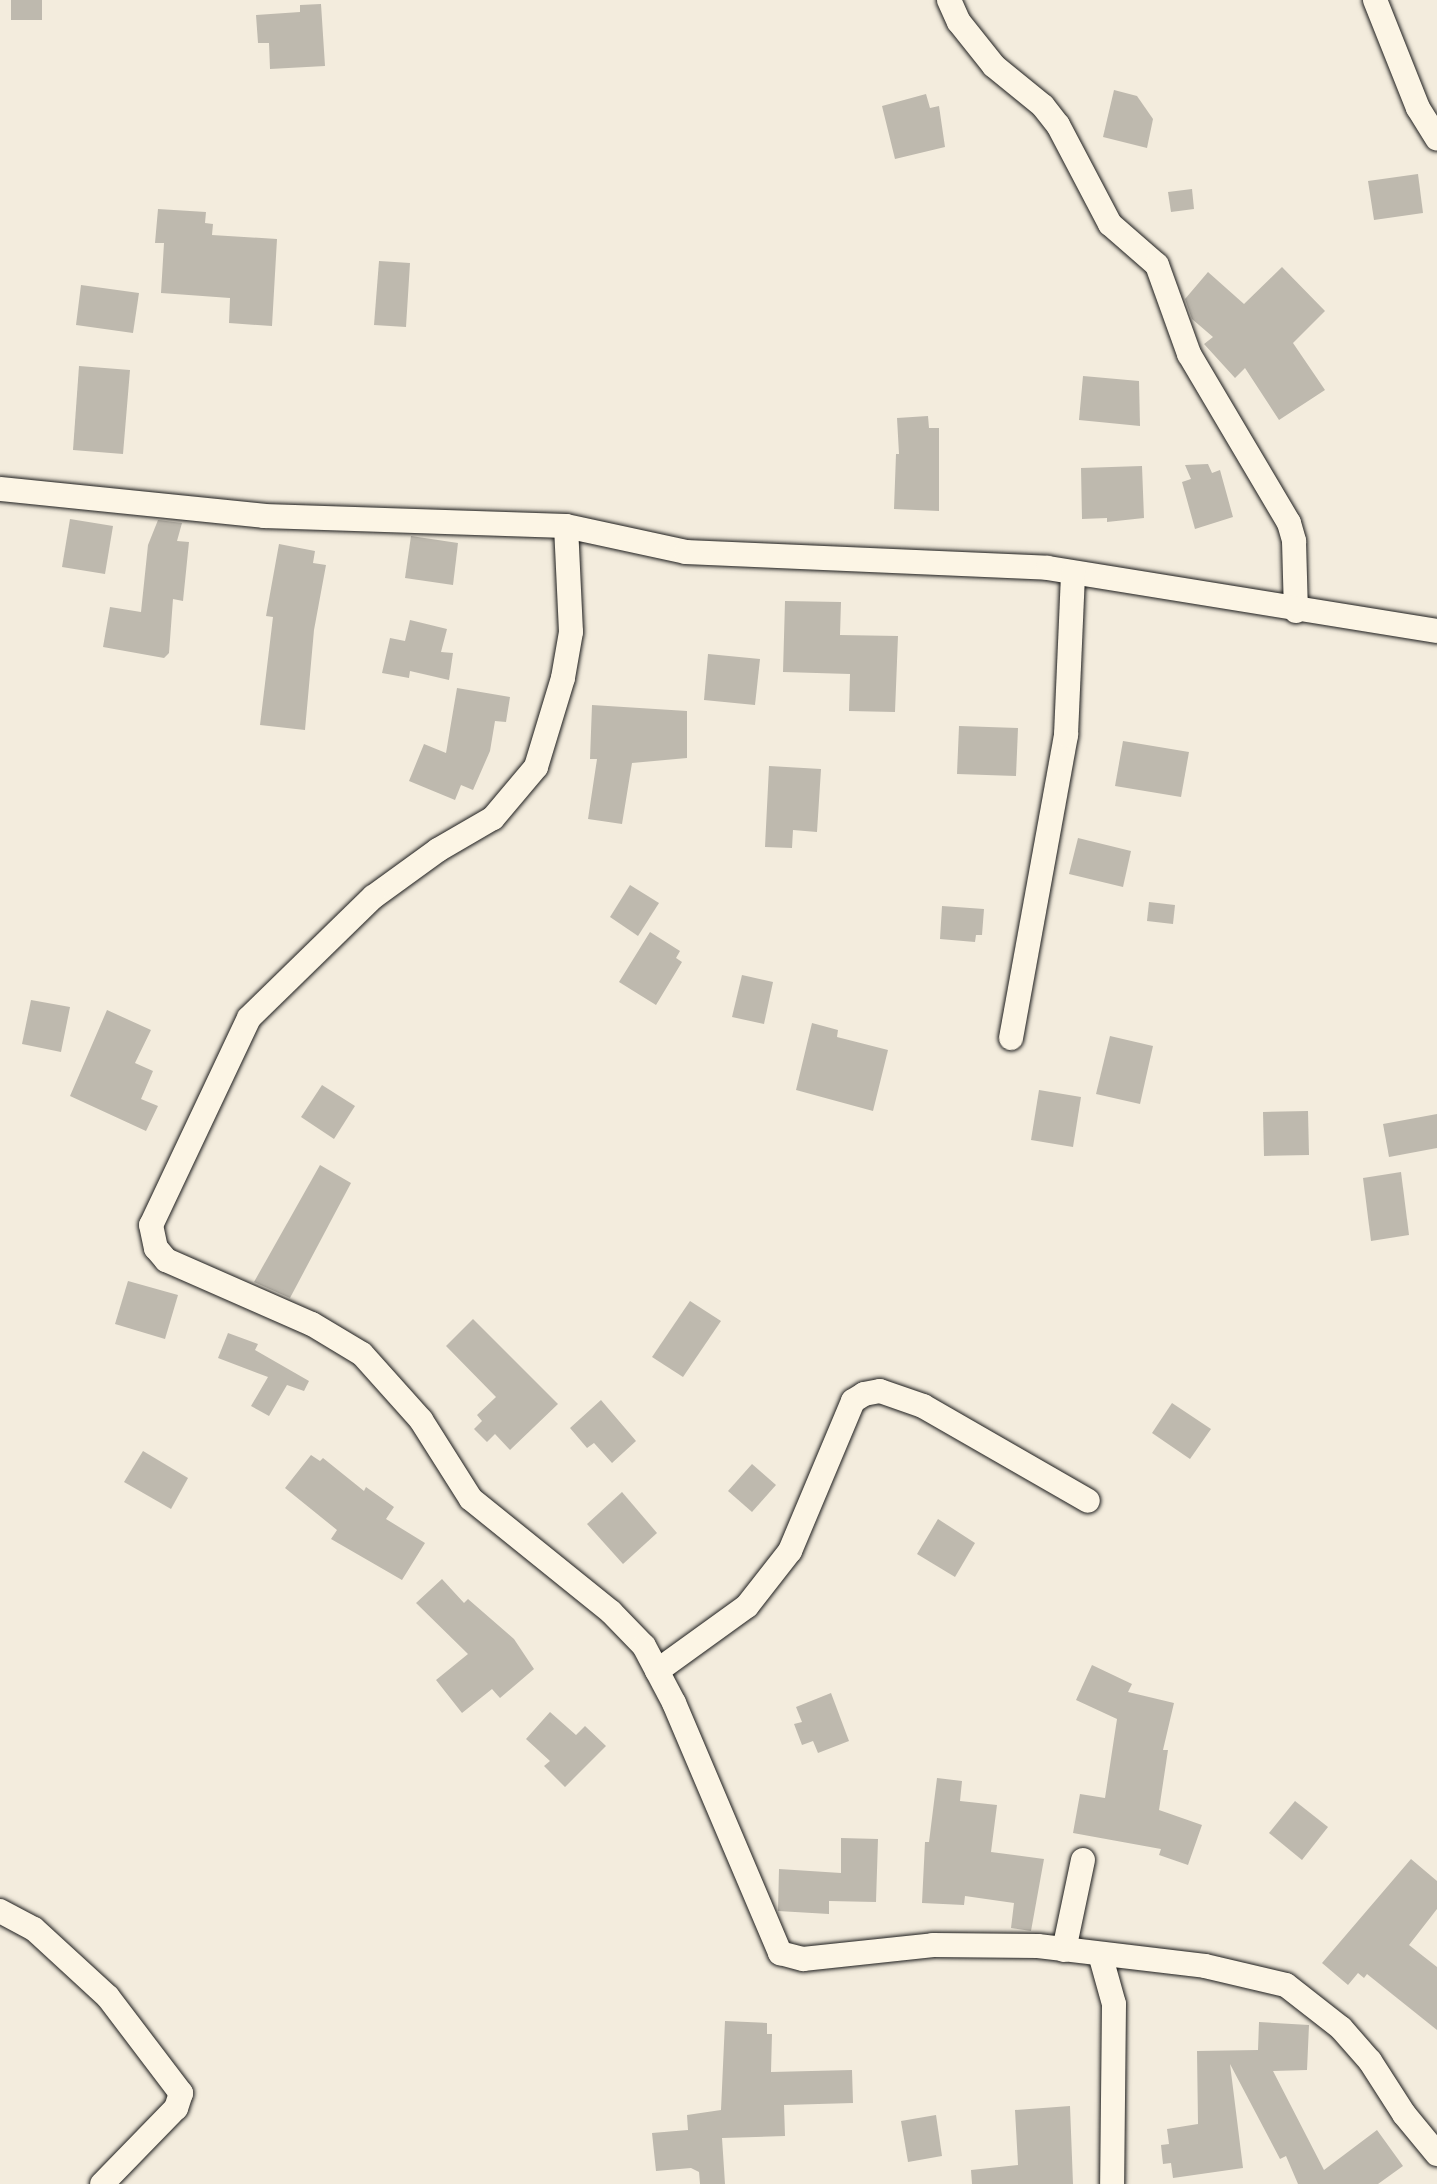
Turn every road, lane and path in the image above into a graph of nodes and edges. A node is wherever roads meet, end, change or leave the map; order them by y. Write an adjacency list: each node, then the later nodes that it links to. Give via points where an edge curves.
1 (948, 0): 7 (street, via 986,57 1058,125 1110,224 1157,265 1189,354 1289,523 1294,541)
2 (1375, 0): 3 (street, via 1418,108)
3 (1437, 139)
4 (0, 489): 5 (street, via 264,516)
5 (566, 526): 6 (street, via 686,552); 11 (street, via 571,632 563,678 536,767 493,818 438,850 373,897 249,1018 151,1225 156,1248 166,1260 312,1324 362,1354 421,1420 471,1499 611,1612 644,1646)
6 (1073, 573): 7 (street); 9 (street, via 1066,735)
7 (1296, 611): 8 (street)
8 (1437, 631)
9 (1011, 1038)
10 (1088, 1501): 11 (street, via 923,1406 880,1391 864,1394 853,1401 790,1551 747,1606)
11 (657, 1671): 14 (street, via 780,1954 803,1959 933,1945)
12 (1083, 1860): 14 (street)
13 (0, 1910): 17 (street, via 34,1929 108,1997 181,2093 176,2108)
14 (1064, 1950): 15 (street)
15 (1100, 1954): 16 (street, via 1205,1966 1286,1985 1341,2028); 18 (street, via 1114,2004)
16 (1437, 2154)
17 (102, 2184)
18 (1112, 2184)

